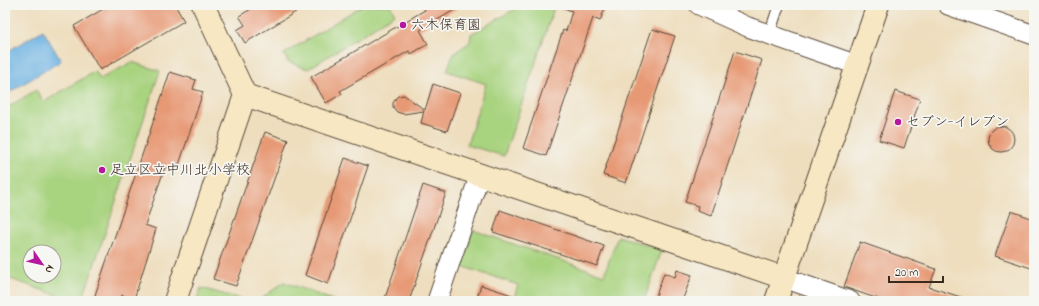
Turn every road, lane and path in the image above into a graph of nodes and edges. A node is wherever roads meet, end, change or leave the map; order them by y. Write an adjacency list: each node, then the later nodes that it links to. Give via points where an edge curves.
1 (203, 5): 9 (street)
2 (699, 5): 6 (street)
3 (779, 5): 6 (lane)
4 (878, 5): 8 (street)
5 (948, 5): 7 (street)
6 (769, 34): 8 (street)
7 (1034, 34)
8 (857, 65): 11 (street)
9 (245, 95): 10 (street); 12 (street)
10 (480, 174): 11 (street); 13 (street)
11 (784, 278): 14 (street); 15 (street)
12 (175, 301)
13 (437, 301)
14 (776, 301)
15 (850, 301)

